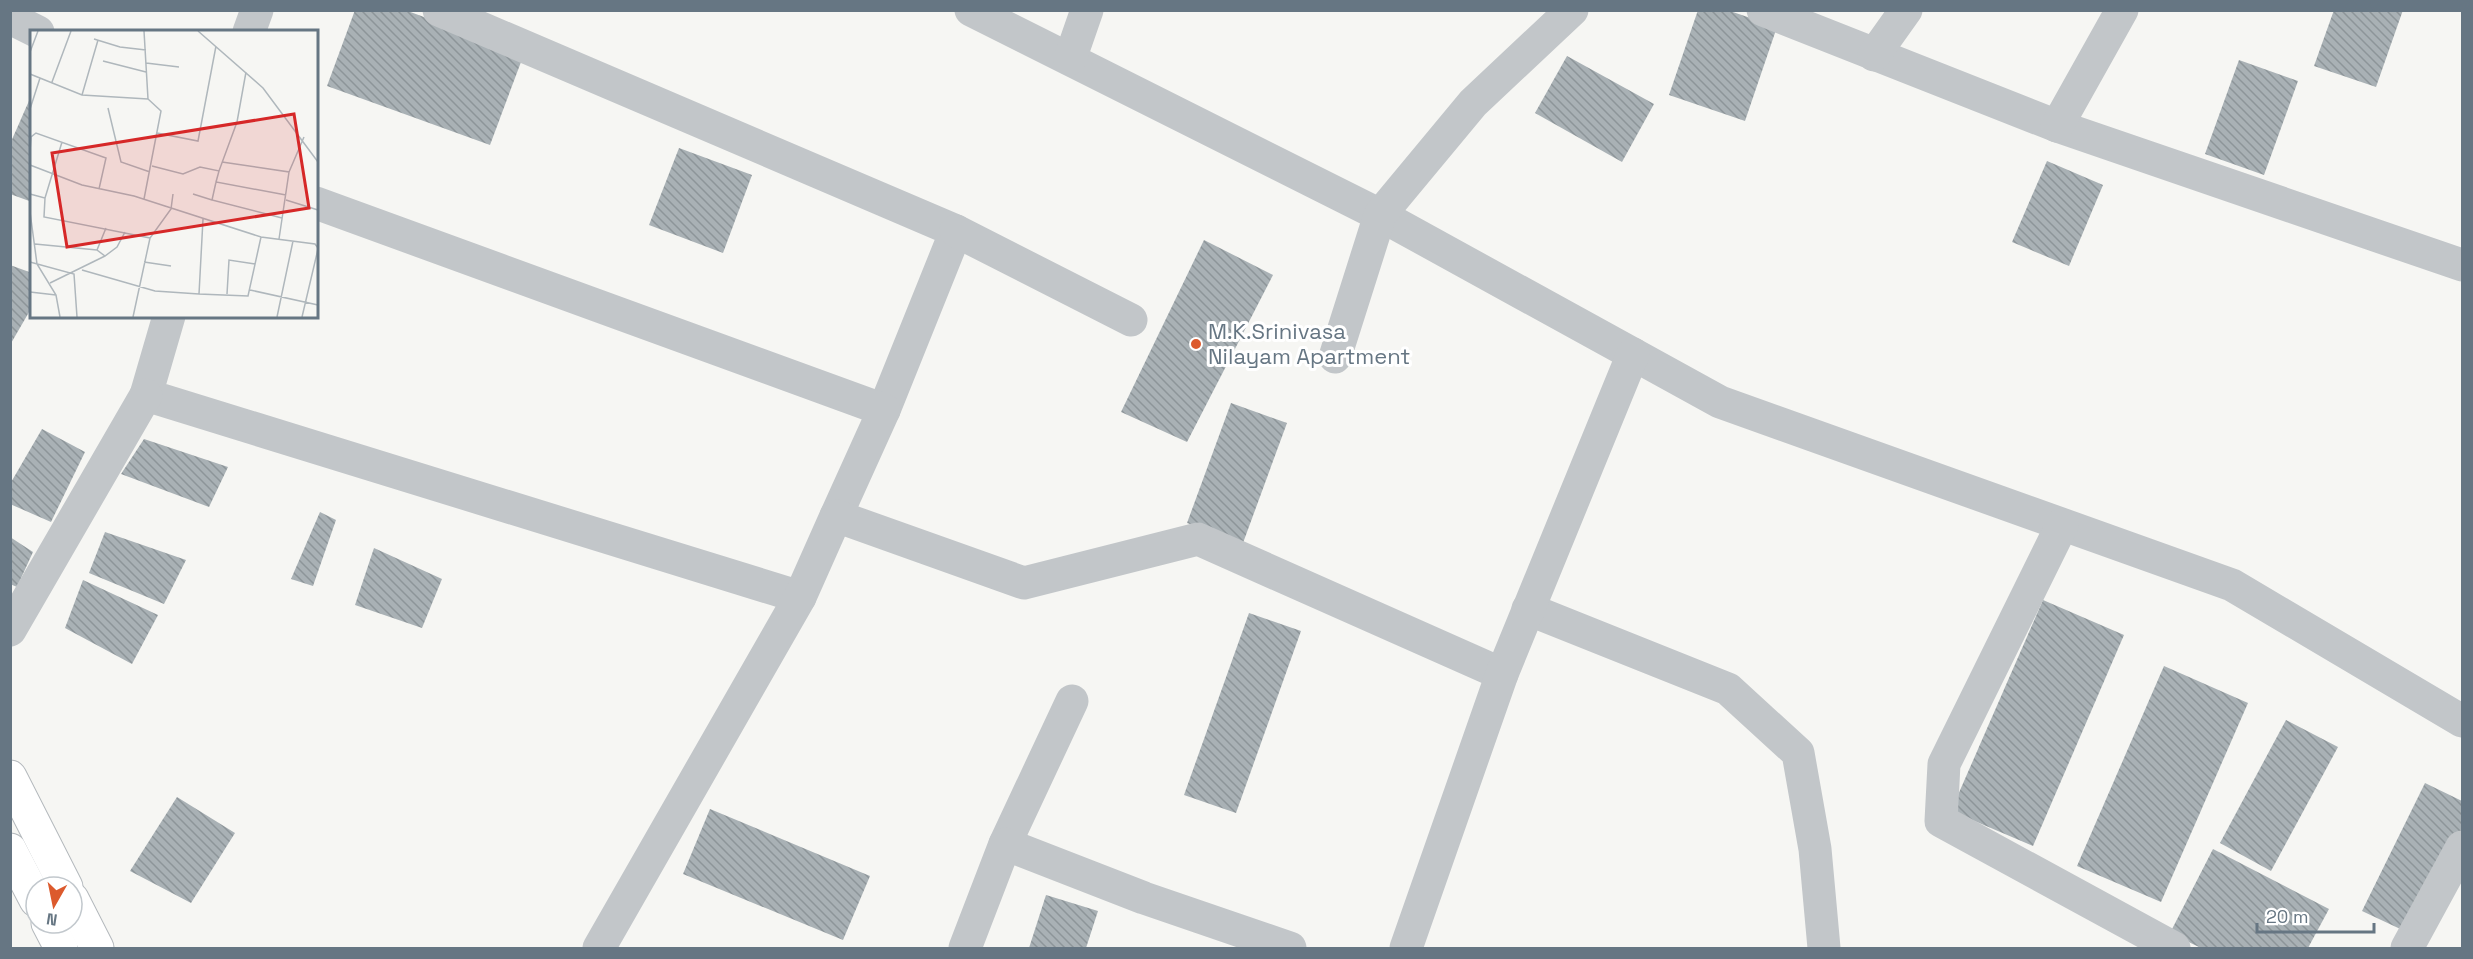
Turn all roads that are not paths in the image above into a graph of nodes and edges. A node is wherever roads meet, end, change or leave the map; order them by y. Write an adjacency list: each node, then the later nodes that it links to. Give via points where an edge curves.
1 (258, 10): 11 (street)
2 (439, 10): 17 (street)
3 (971, 10): 13 (street)
4 (1088, 10): 13 (street)
5 (1572, 10): 16 (street, via 1473,103)
6 (1763, 10): 12 (street)
7 (1906, 10): 12 (street)
8 (2122, 10): 14 (street)
9 (10, 18): 10 (street)
10 (34, 30)
11 (250, 30)
12 (1874, 55): 14 (street)
13 (1070, 59): 16 (street)
14 (2057, 126): 18 (street)
15 (318, 204): 24 (street)
16 (1380, 215): 21 (street); 22 (street)
17 (956, 231): 20 (street); 24 (street)
18 (2463, 265)
19 (168, 318): 23 (street)
20 (1131, 320)
21 (1633, 354): 26 (street, via 1720,402); 28 (street)
22 (1335, 357)
23 (146, 395): 27 (street); 29 (street)
24 (884, 410): 25 (street)
25 (836, 516): 27 (street); 30 (street, via 1024,583 1198,539)
26 (2062, 525): 32 (street, via 2232,585); 46 (street, via 1944,764 1941,821)
27 (800, 597): 41 (street)
28 (1528, 609): 30 (street); 45 (street, via 1728,689 1798,753 1815,849)
29 (10, 630)
30 (1502, 674): 44 (street)
31 (1072, 701): 34 (street)
32 (2463, 721)
33 (10, 777): 37 (main road)
34 (1005, 844): 42 (street); 43 (street, via 1144,898)
35 (2463, 847): 47 (street)
36 (10, 850): 38 (main road)
37 (60, 875)
38 (24, 877)
39 (84, 923): 40 (main road)
40 (97, 948)
41 (599, 948)
42 (965, 948)
43 (1290, 948)
44 (1406, 948)
45 (1824, 948)
46 (2174, 948)
47 (2407, 948)

